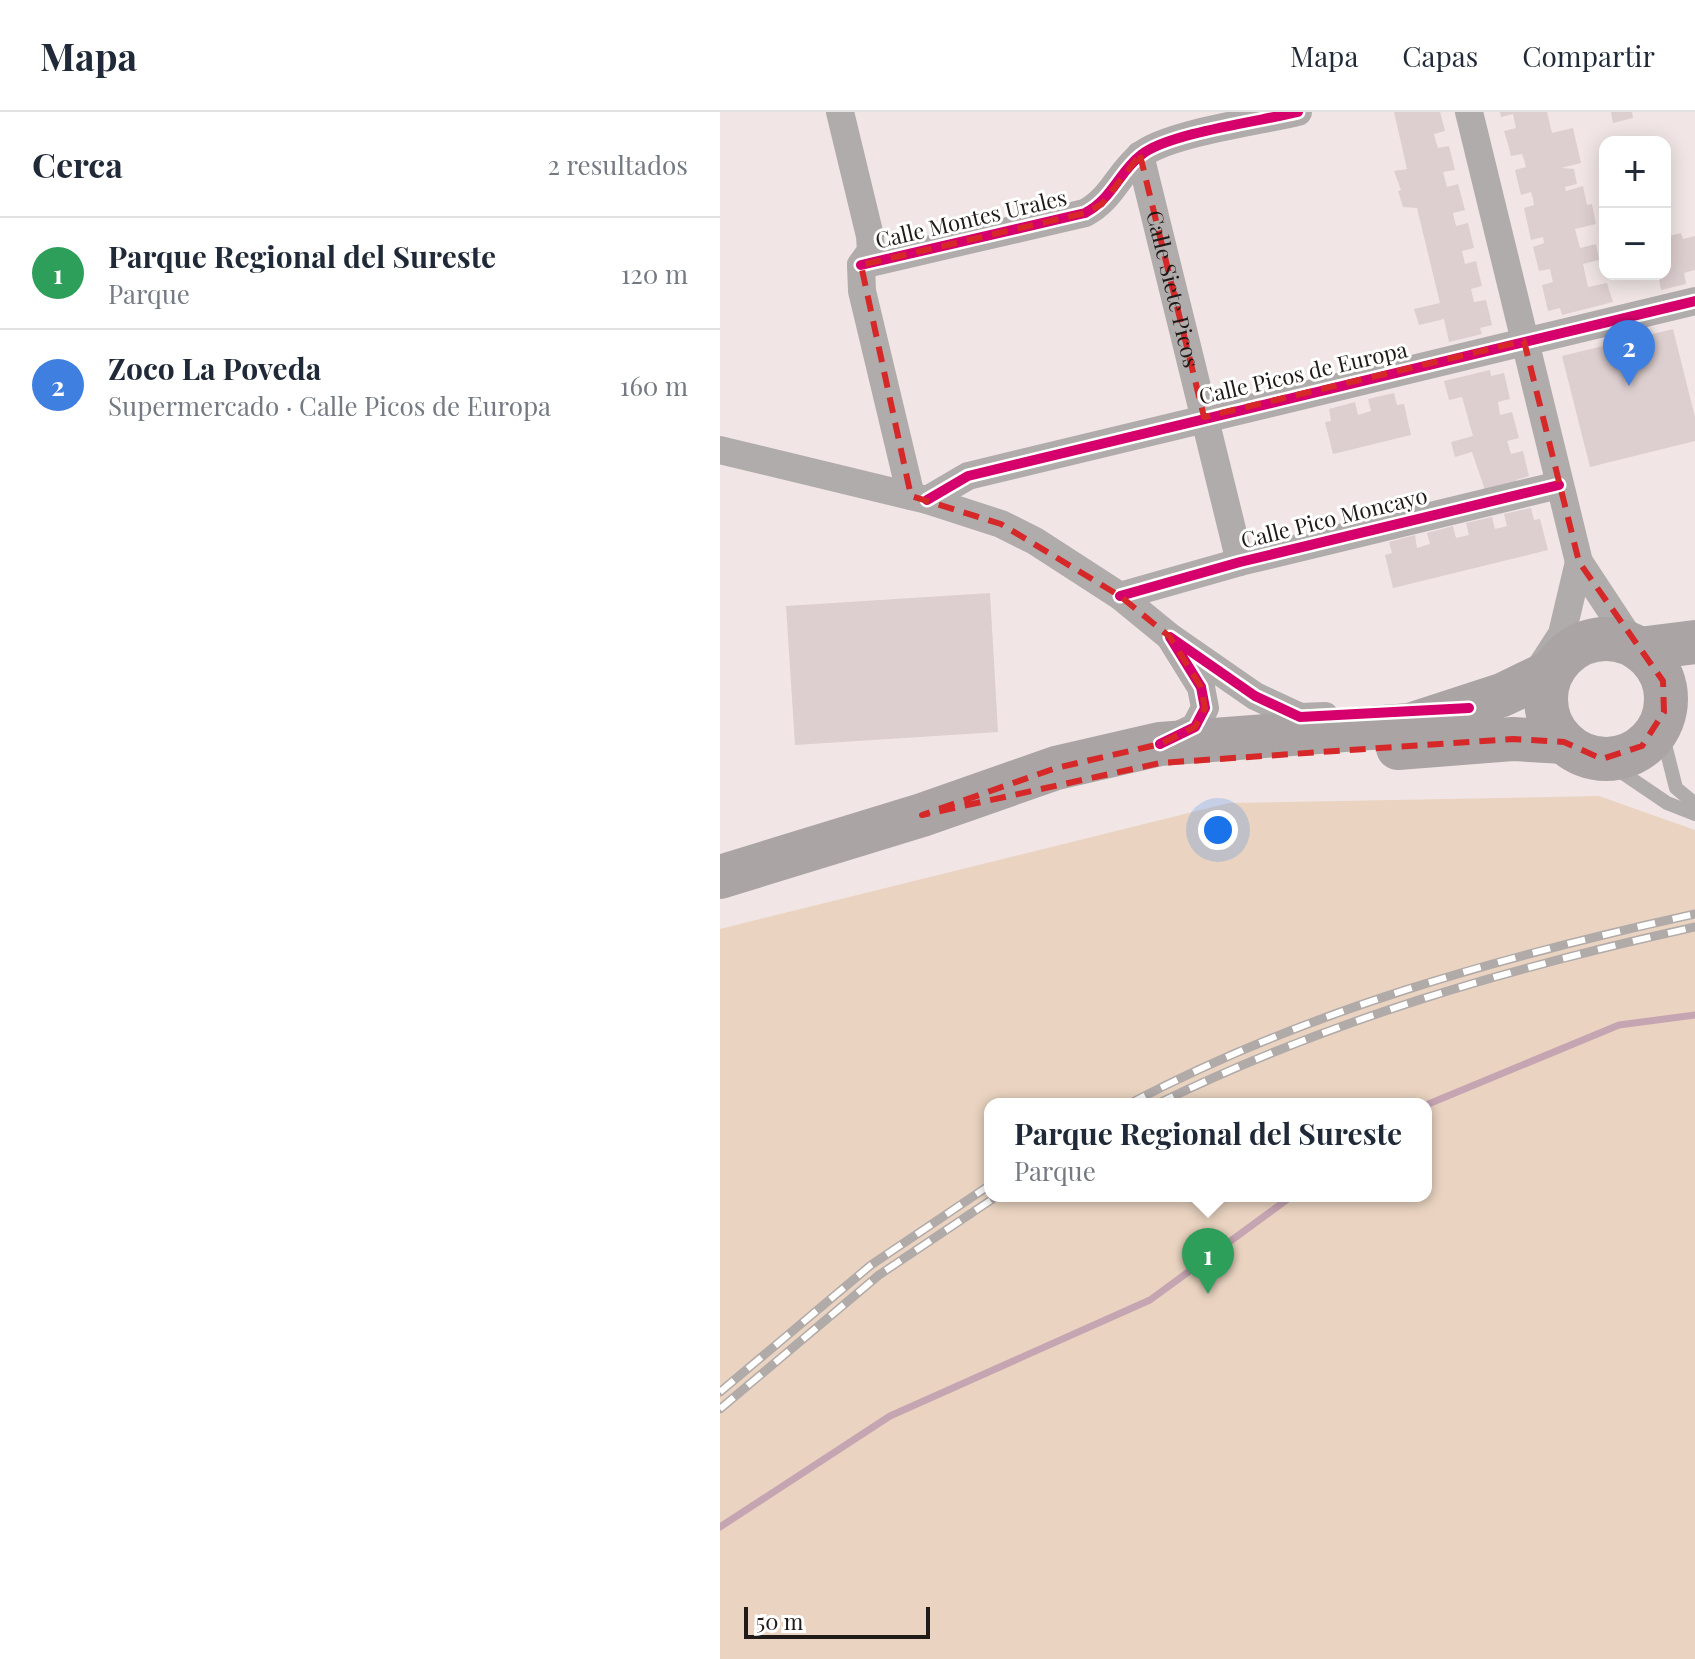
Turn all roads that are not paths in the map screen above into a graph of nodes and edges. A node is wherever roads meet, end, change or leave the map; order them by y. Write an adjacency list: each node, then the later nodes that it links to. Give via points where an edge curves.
1 (840, 112): 5 (street, via 870,236 871,251)
2 (1298, 112): 4 (street, Calle Montes Urales, via 1162,143)
3 (1469, 112): 7 (street)
4 (1140, 155): 5 (street, Calle Montes Urales, via 1102,204 1085,213); 8 (street, Calle Siete Picos)
5 (861, 265): 11 (street, via 862,291)
6 (1695, 301): 7 (street, Calle Picos de Europa)
7 (1524, 341): 8 (street, Calle Picos de Europa); 10 (street)
8 (1204, 417): 11 (street, Calle Picos de Europa, via 968,476); 12 (street, Calle Siete Picos)
9 (720, 450): 11 (street)
10 (1559, 485): 12 (street, Calle Pico Moncayo); 13 (street)
11 (919, 498): 14 (street, via 1001,524)
12 (1240, 562): 14 (street, Calle Pico Moncayo)
13 (1579, 562): 17 (street); 18 (street, via 1562,634)
14 (1120, 596): 15 (street)
15 (1170, 637): 20 (street, via 1255,696 1300,717); 21 (street, via 1201,687 1205,708 1195,727)
16 (1695, 642): 17 (main road)
17 (1637, 648): 18 (main road, via 1608,639 1589,642); 19 (main road, via 1654,663)
18 (1543, 676): 20 (main road); 22 (main road, via 1555,731)
19 (1673, 707): 22 (main road, via 1653,736 1630,754); 23 (lane, via 1676,788)
20 (1469, 708): 21 (main road, via 1410,725)
21 (1160, 744): 25 (main road, via 1056,768)
22 (1583, 751): 24 (lane, via 1667,803); 25 (main road, via 1513,739 1160,763)
23 (1695, 804)
24 (1695, 814)
25 (922, 815): 26 (main road)
26 (720, 877)

